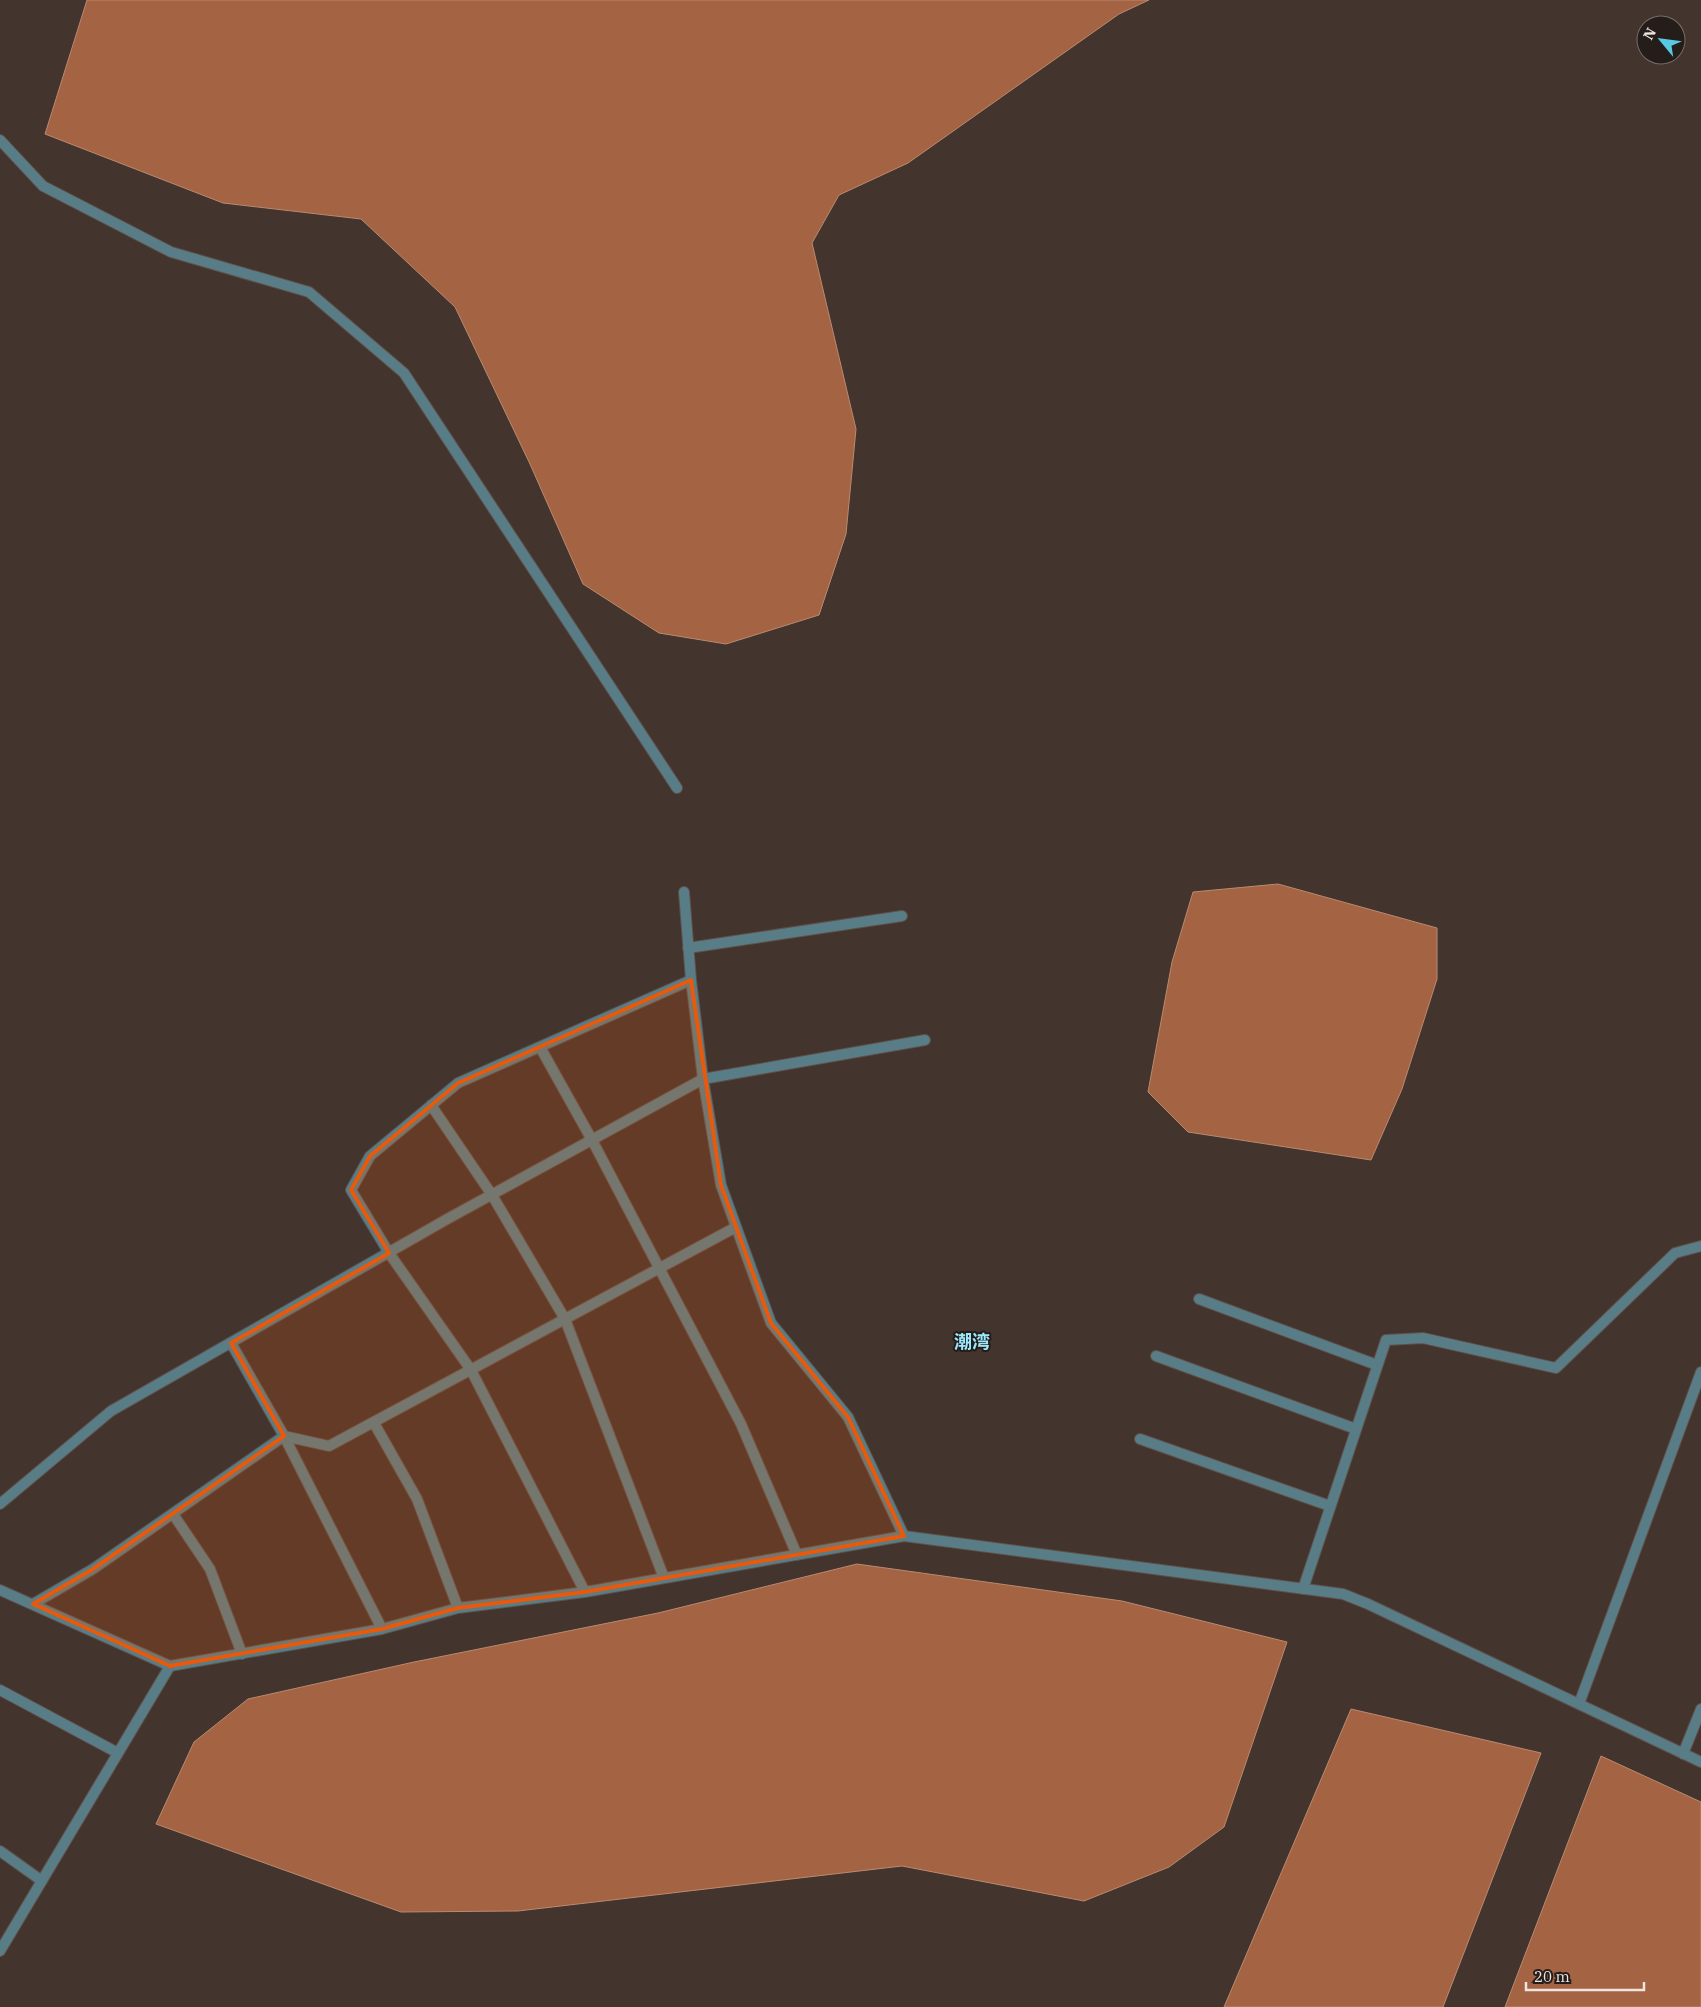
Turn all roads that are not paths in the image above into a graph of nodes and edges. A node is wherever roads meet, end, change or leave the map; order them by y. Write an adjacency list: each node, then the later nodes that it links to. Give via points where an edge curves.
1 (0, 140): 2 (street, via 43,186 171,252 309,292 404,374)
2 (677, 788)
3 (684, 892): 5 (street)
4 (902, 916): 5 (street)
5 (688, 948): 6 (street)
6 (691, 980): 8 (street); 9 (street)
7 (926, 1040): 9 (street)
8 (540, 1047): 10 (street, via 458,1083); 11 (street)
9 (703, 1078): 11 (street); 13 (street, via 720,1184)
10 (431, 1105): 12 (street); 15 (street, via 370,1156 351,1190)
11 (592, 1140): 12 (street); 16 (street)
12 (492, 1195): 15 (street); 18 (street)
13 (736, 1227): 16 (street); 31 (street, via 771,1323 848,1417)
14 (1701, 1246): 21 (street, via 1675,1253 1556,1368 1423,1338 1386,1340)
15 (389, 1253): 19 (street); 22 (street)
16 (659, 1269): 18 (street); 32 (street, via 741,1424)
17 (1199, 1299): 21 (street)
18 (565, 1319): 22 (street); 33 (street)
19 (231, 1342): 26 (street); 28 (street, via 112,1411)
20 (1156, 1356): 25 (street)
21 (1377, 1365): 25 (street)
22 (470, 1370): 24 (street); 36 (street)
23 (1701, 1372): 43 (street)
24 (374, 1423): 26 (street, via 329,1446); 38 (street, via 418,1499)
25 (1356, 1429): 29 (street)
26 (284, 1436): 30 (street); 39 (street)
27 (1140, 1439): 29 (street)
28 (0, 1504)
29 (1330, 1506): 34 (street)
30 (173, 1514): 37 (street, via 93,1569); 40 (street, via 210,1569)
31 (904, 1536): 32 (street); 34 (street)
32 (797, 1554): 33 (street)
33 (664, 1578): 36 (street)
34 (1303, 1589): 43 (street, via 1343,1594 1368,1604)
35 (0, 1590): 37 (street)
36 (585, 1592): 38 (street)
37 (33, 1604): 41 (street)
38 (458, 1608): 39 (street)
39 (382, 1628): 40 (street)
40 (242, 1654): 41 (street)
41 (170, 1666): 45 (street)
42 (0, 1690): 45 (street)
43 (1579, 1704): 46 (street)
44 (1701, 1709): 46 (street)
45 (118, 1753): 49 (street)
46 (1683, 1754): 47 (street)
47 (1701, 1762)
48 (0, 1851): 49 (street)
49 (42, 1881): 50 (street)
50 (0, 1951)

